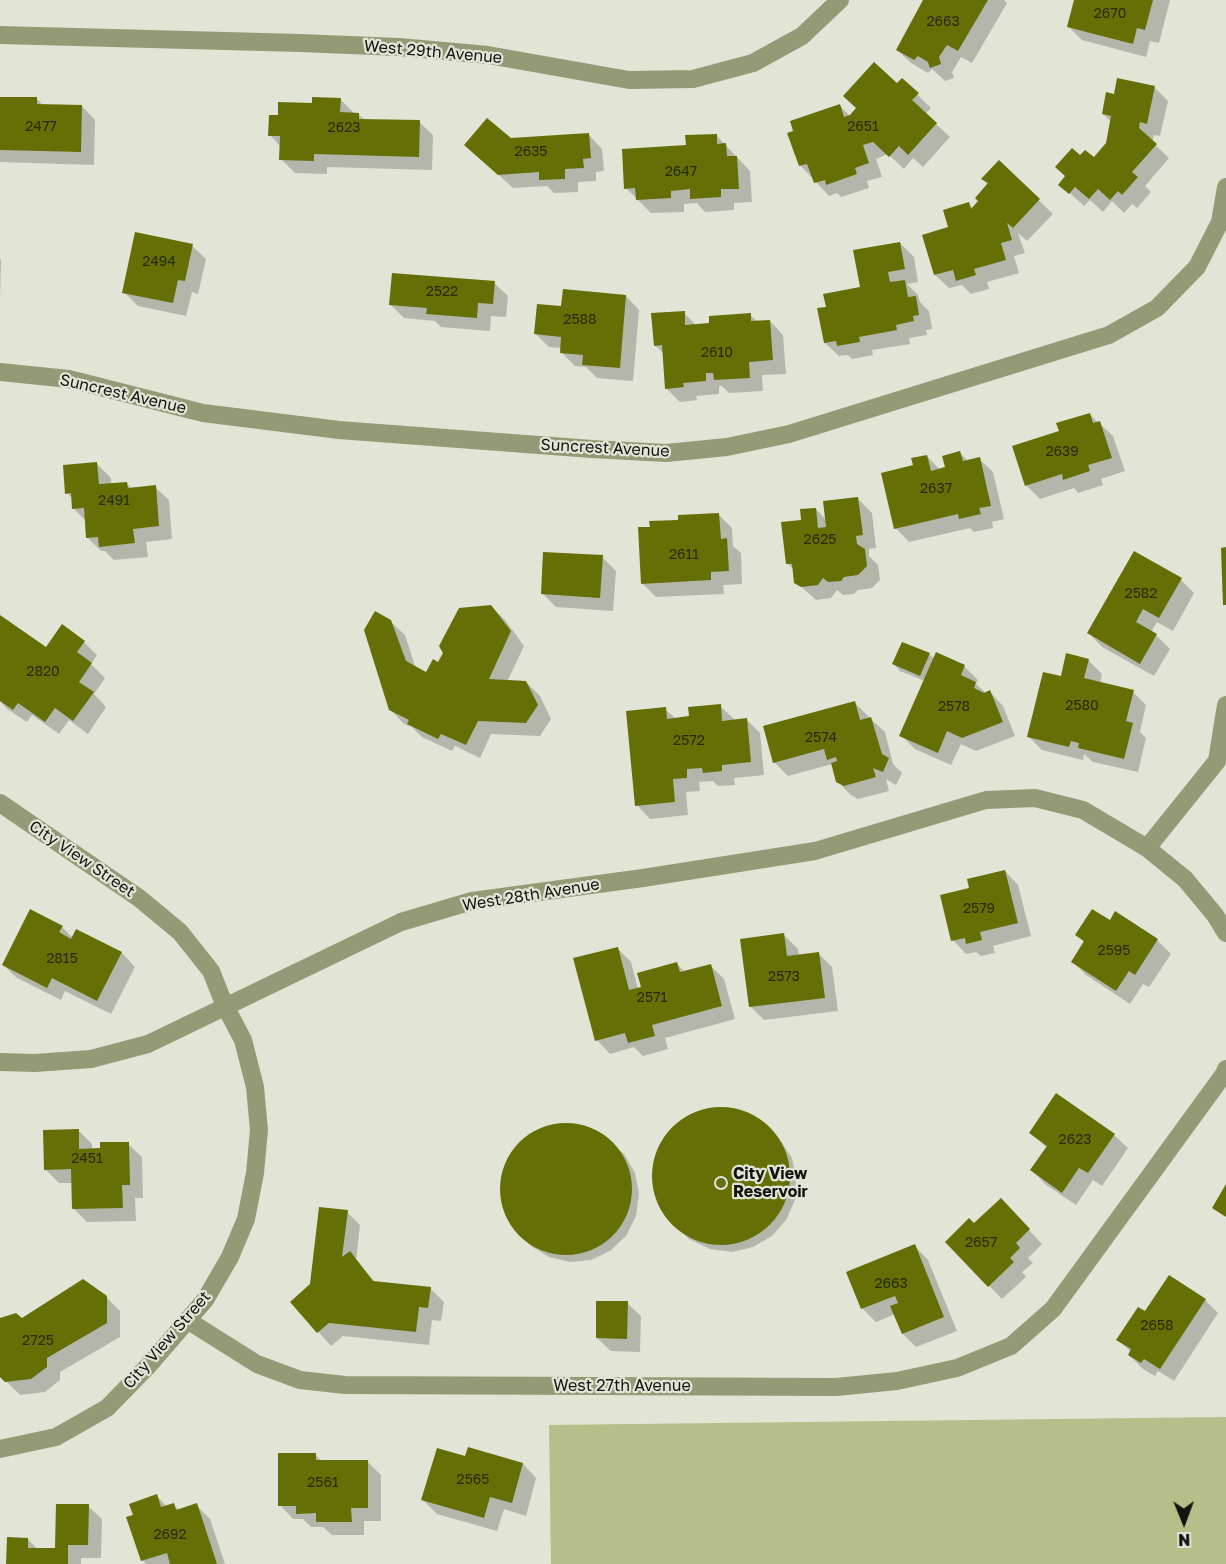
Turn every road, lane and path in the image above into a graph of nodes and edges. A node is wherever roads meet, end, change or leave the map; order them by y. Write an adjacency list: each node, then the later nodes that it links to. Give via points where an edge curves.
1 (840, 0): 2 (street, West 29th Avenue, via 802,36 763,58 693,79 629,80 488,55 399,47)
2 (0, 35)
3 (1226, 187): 4 (street, Suncrest Avenue, via 1220,222 1197,267 1157,308 1109,335 789,434 727,447 666,453 339,430 203,413 69,379)
4 (0, 372)
5 (1226, 705): 7 (street, via 1217,761)
6 (0, 803): 9 (street, City View Street, via 140,898 180,932 211,971)
7 (1147, 848): 8 (street, West 28th Avenue, via 1185,879); 9 (street, West 28th Avenue, via 1083,810 1035,798 986,800 815,851 472,902 401,922)
8 (1226, 933)
9 (225, 1006): 10 (street, West 28th Avenue, via 148,1044 91,1059); 12 (street, City View Street, via 243,1040 255,1087 259,1130 255,1173 246,1219 230,1257 205,1300)
10 (0, 1062)
11 (1226, 1069): 12 (street, West 27th Avenue, via 1053,1309 1011,1346 957,1368 897,1381 836,1387 345,1385 300,1380 257,1364)
12 (187, 1320): 13 (street, City View Street, via 107,1408 56,1437)
13 (0, 1449)

